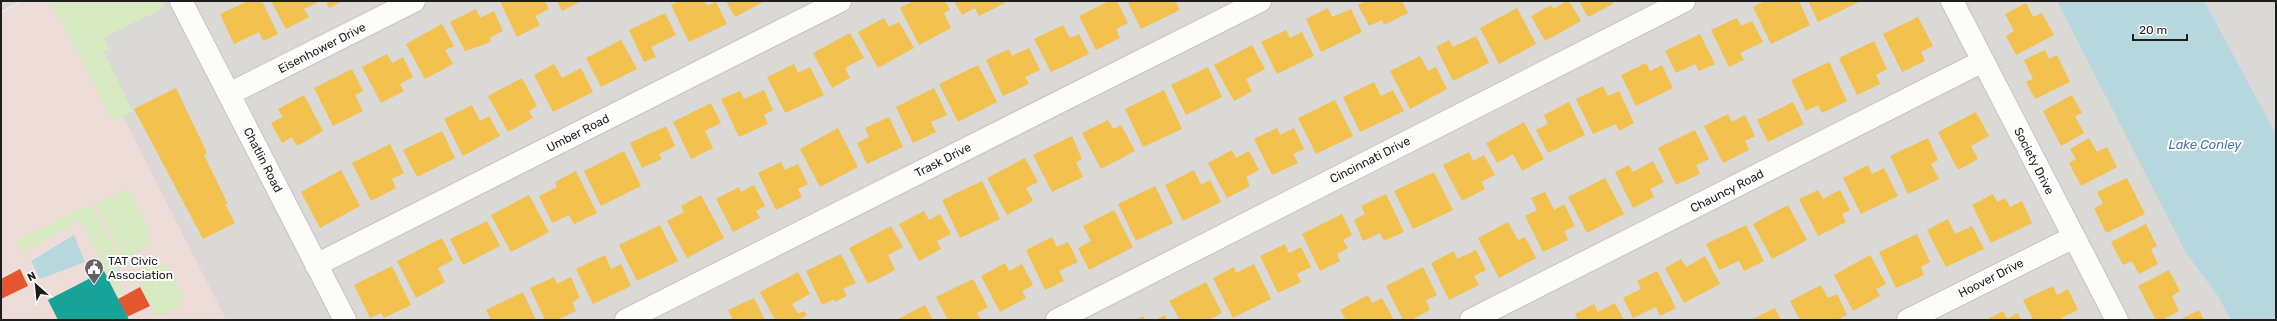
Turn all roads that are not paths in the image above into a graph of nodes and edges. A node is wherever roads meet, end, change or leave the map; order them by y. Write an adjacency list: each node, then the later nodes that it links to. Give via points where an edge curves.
1 (181, 1): 8 (street, Chatlin Road)
2 (414, 1): 8 (street, Eisenhower Drive)
3 (840, 1): 10 (street, Umber Road)
4 (1260, 1): 12 (street, Trask Drive)
5 (1684, 1): 13 (street, Cincinnati Drive)
6 (1952, 1): 7 (street, Society Drive)
7 (1982, 62): 9 (street, Society Drive); 14 (street, Chauncy Road)
8 (229, 94): 10 (street, Chatlin Road)
9 (2074, 237): 15 (street, Hoover Drive); 16 (street, Society Drive)
10 (316, 265): 11 (street, Chatlin Road)
11 (345, 320)
12 (626, 320)
13 (1057, 320)
14 (1471, 320)
15 (1908, 320)
16 (2117, 320)

